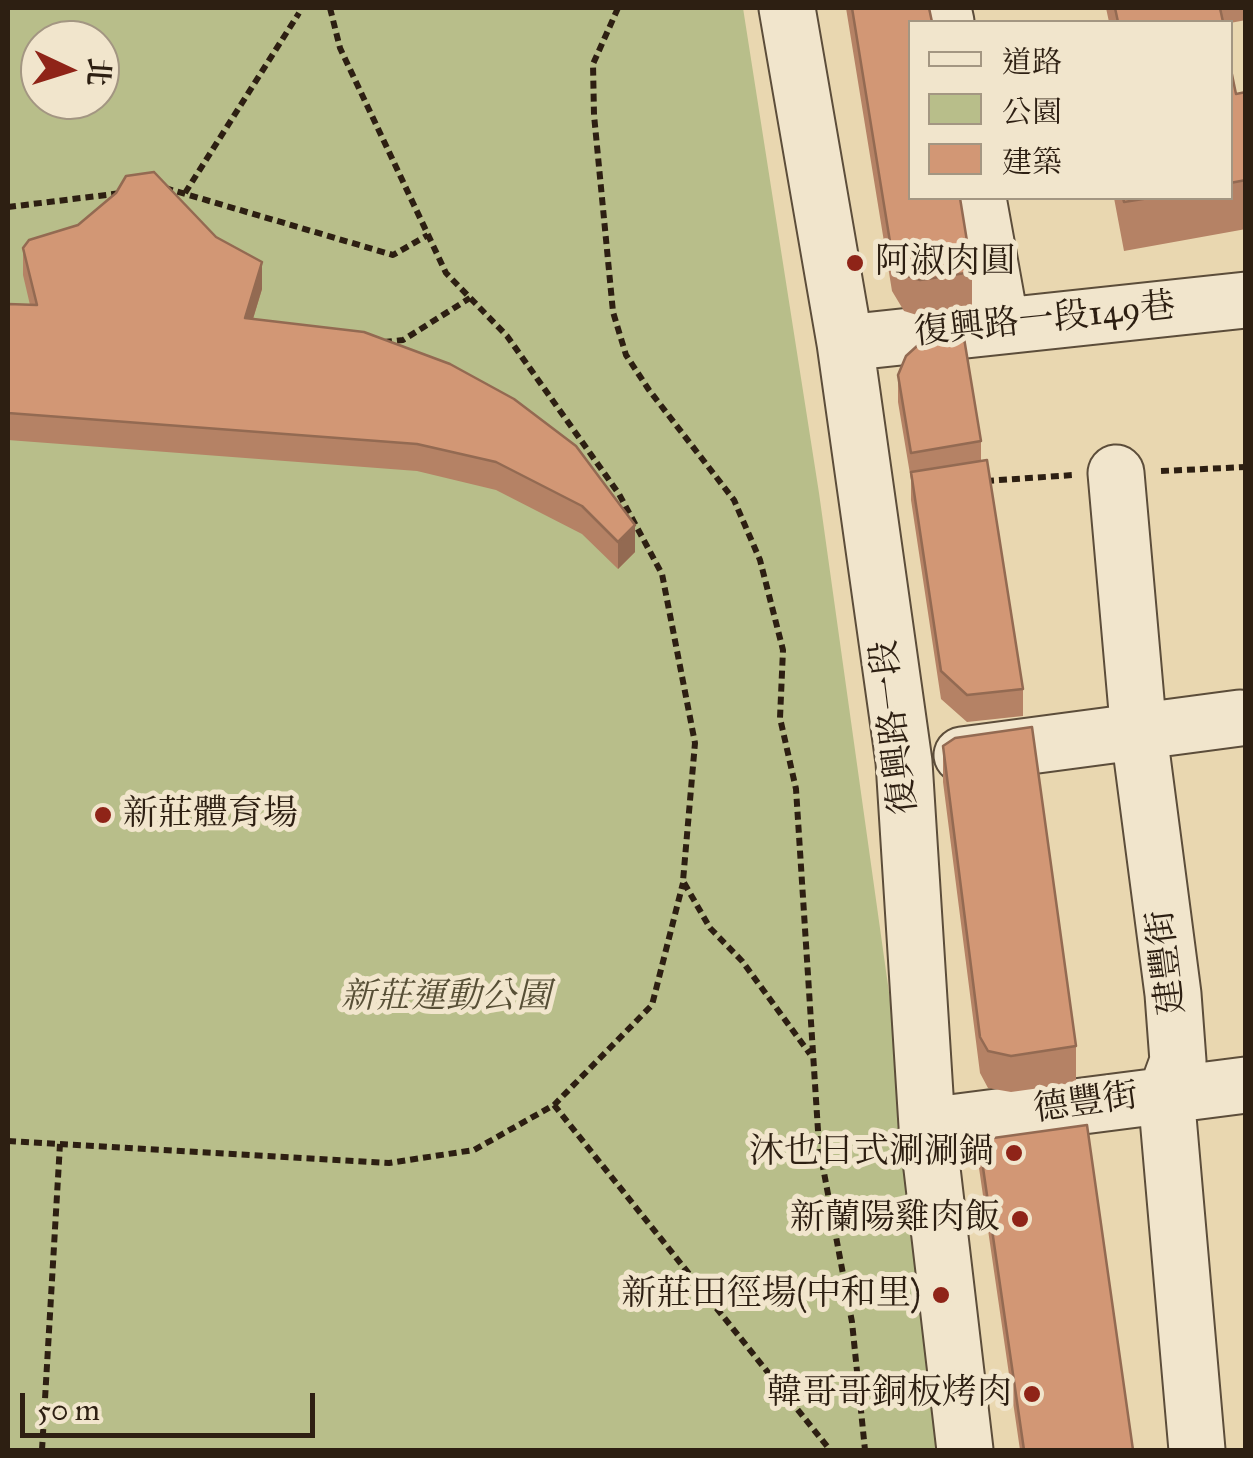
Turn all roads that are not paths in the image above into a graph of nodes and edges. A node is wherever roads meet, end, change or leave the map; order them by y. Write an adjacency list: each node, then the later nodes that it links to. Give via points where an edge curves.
1 (787, 8): 5 (street, 復興路一段)
2 (978, 200): 4 (street)
3 (1246, 300): 4 (street, 復興路一段149巷)
4 (1000, 324): 5 (street, 復興路一段149巷)
5 (844, 343): 9 (street, 復興路一段)
6 (1116, 473): 8 (street, 建豐街)
7 (1240, 718): 8 (street)
8 (1139, 734): 9 (street); 11 (street, 建豐街, via 1173,994 1178,1061)
9 (904, 762): 12 (street, 復興路一段)
10 (1246, 1084): 11 (street, 德豐街)
11 (1166, 1094): 12 (street, 德豐街); 14 (street, 建豐街)
12 (927, 1126): 13 (street, 復興路一段)
13 (965, 1450)
14 (1197, 1450)

